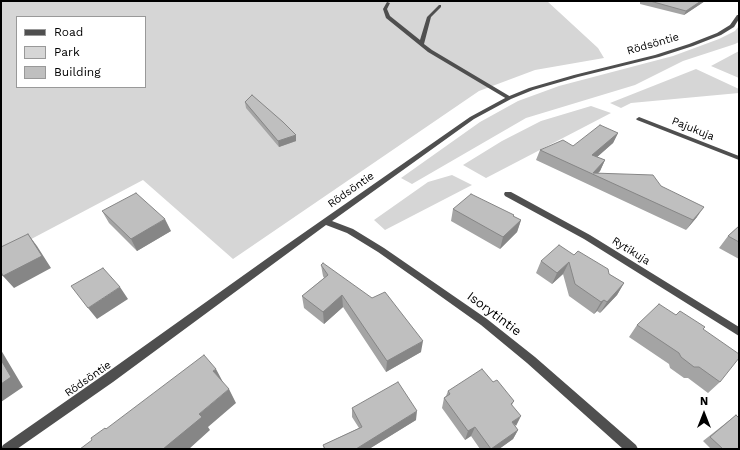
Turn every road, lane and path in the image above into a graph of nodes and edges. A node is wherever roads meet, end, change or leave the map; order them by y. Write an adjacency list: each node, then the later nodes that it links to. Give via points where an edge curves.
1 (388, 3): 4 (street, via 388,17)
2 (440, 6): 4 (street, via 429,18)
3 (739, 16): 5 (street, Rödsöntie, via 732,26 719,34 691,45 551,83)
4 (422, 44): 5 (street)
5 (509, 98): 9 (street, Rödsöntie, via 472,118)
6 (639, 119): 7 (street, Pajukuja)
7 (739, 158)
8 (508, 194): 10 (street, Rytikuja, via 587,237)
9 (326, 222): 11 (street, Rödsöntie); 12 (street, Isorytintie, via 350,231 382,250 484,322)
10 (739, 332)
11 (7, 449)
12 (632, 449)

